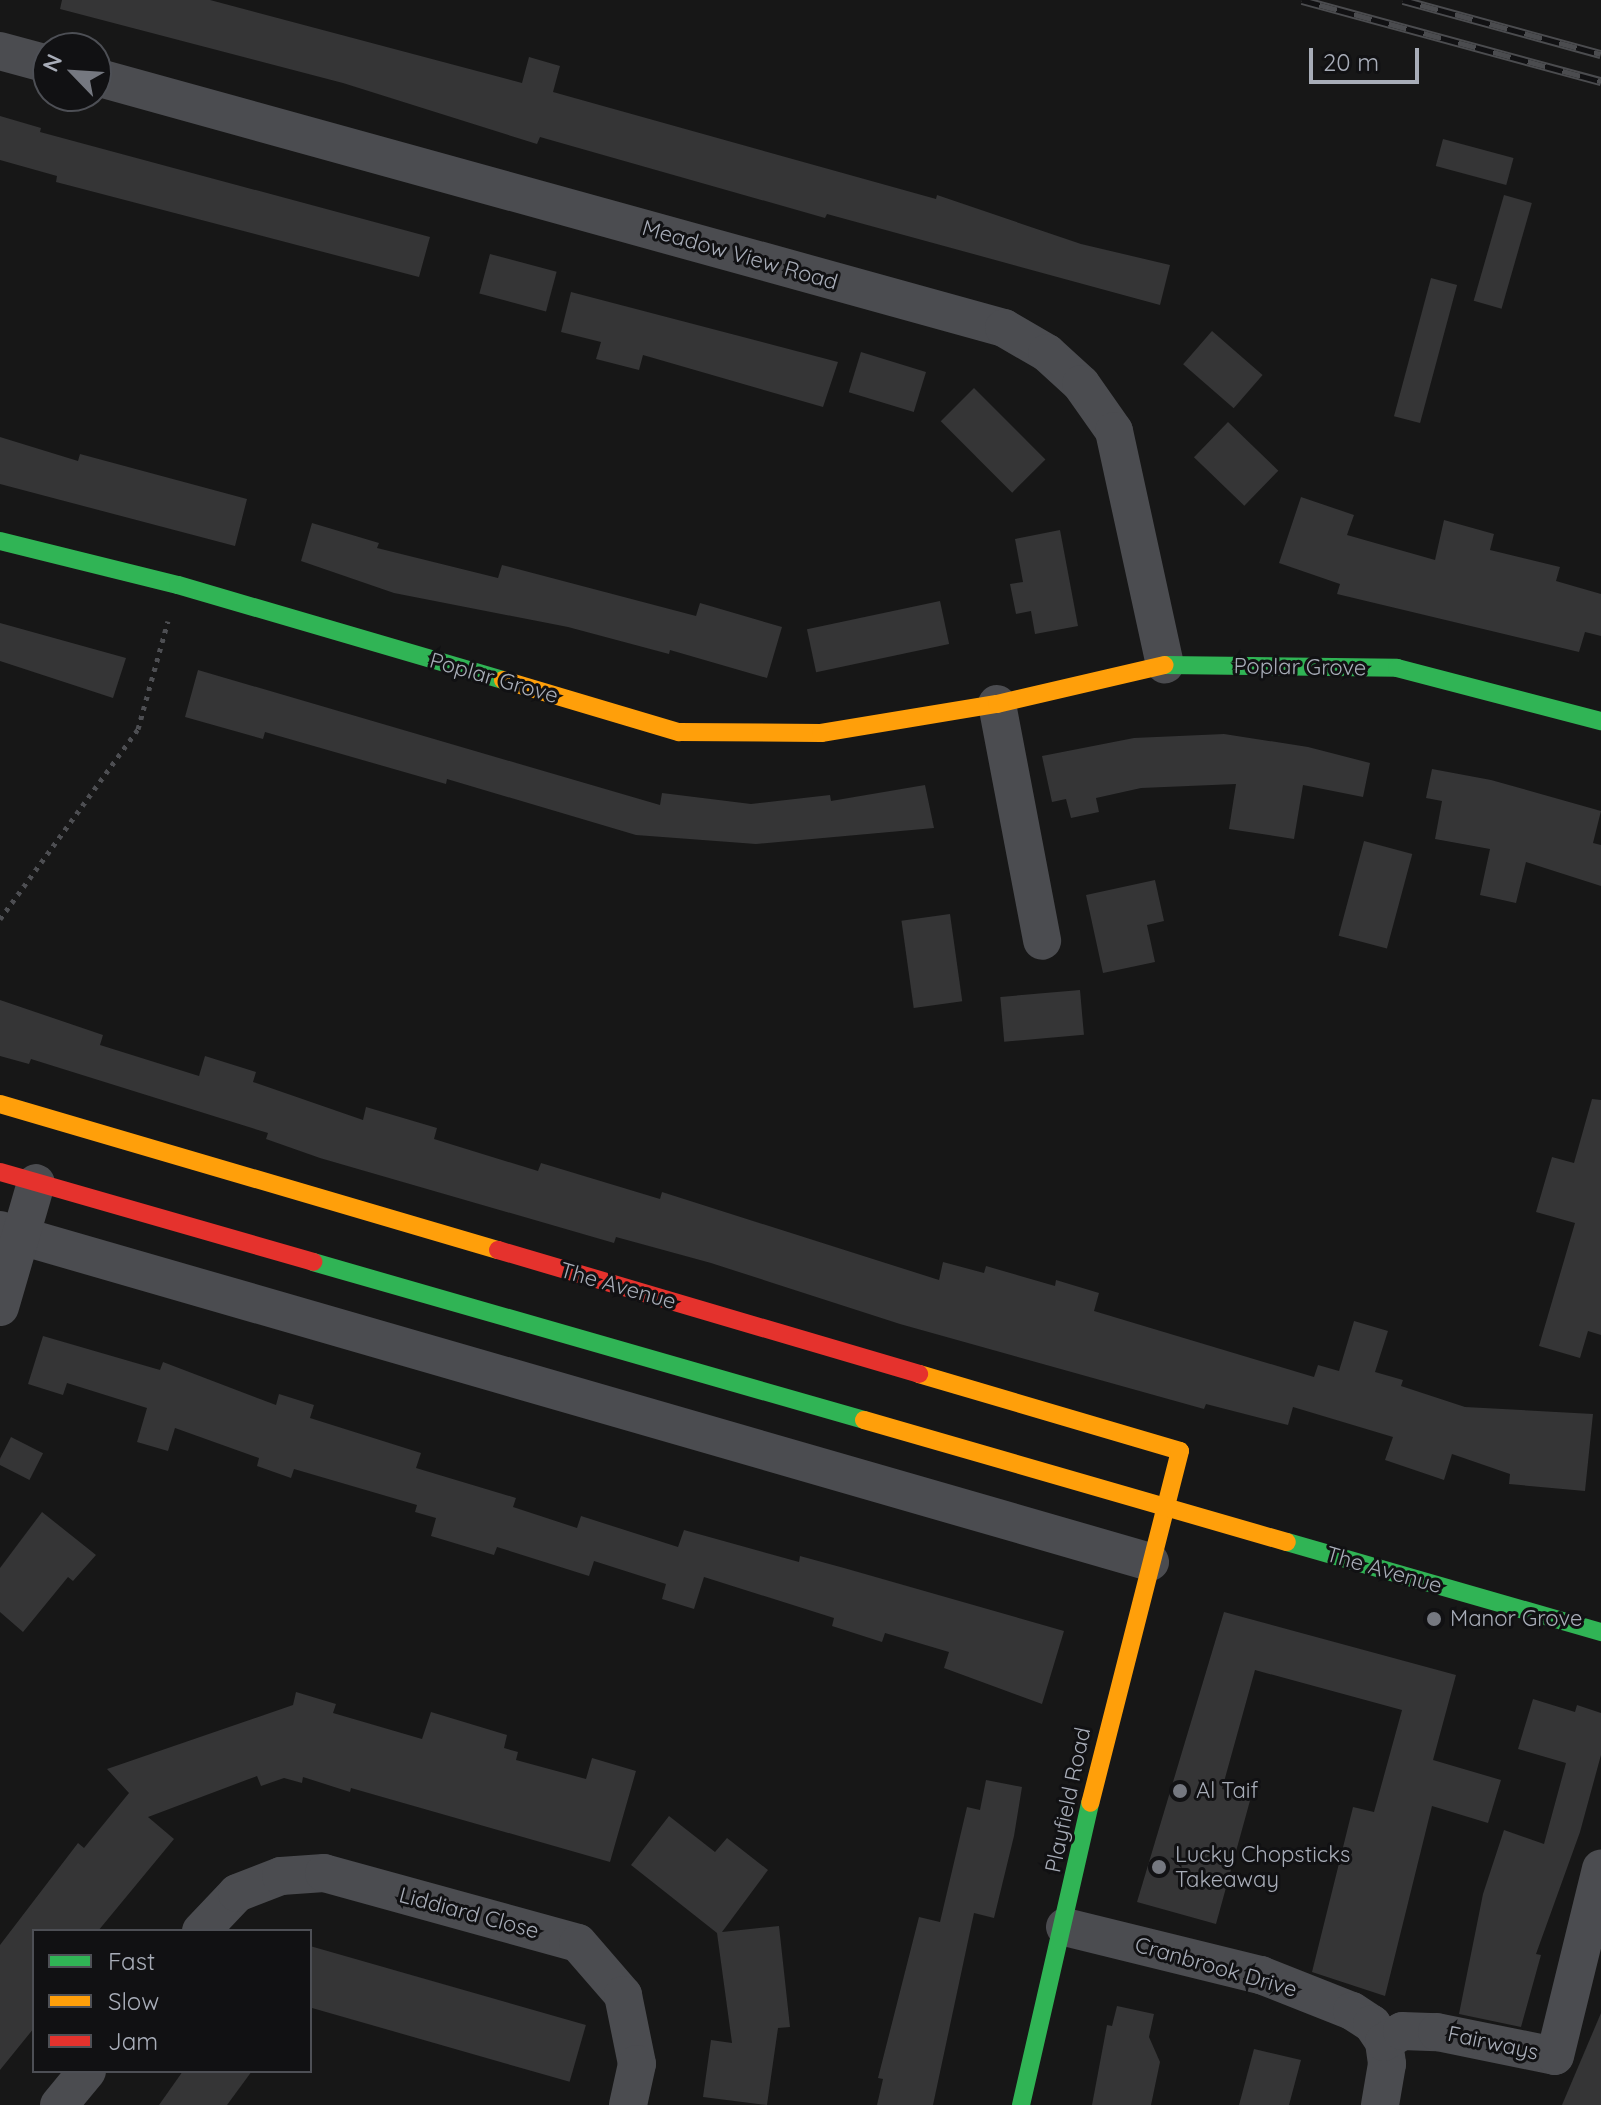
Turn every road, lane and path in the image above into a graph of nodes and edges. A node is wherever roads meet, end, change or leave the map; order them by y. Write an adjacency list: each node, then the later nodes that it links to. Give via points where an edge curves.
1 (0, 51): 2 (street)
2 (32, 60)
3 (112, 81): 6 (street, Meadow View Road, via 1004,328 1047,353 1081,384 1114,431)
4 (0, 541): 5 (street, Poplar Grove)
5 (178, 585): 7 (street, Poplar Grove, via 679,732 821,733); 9 (path, via 138,729)
6 (1165, 665): 7 (street, Poplar Grove); 8 (street, Poplar Grove, via 1397,668)
7 (997, 704): 10 (street)
8 (1601, 721)
9 (0, 919)
10 (1042, 941)
11 (0, 1104): 15 (street, The Avenue, via 1180,1451)
12 (18, 1177): 13 (street); 15 (street, The Avenue)
13 (10, 1233): 14 (street); 16 (street)
14 (0, 1307)
15 (1167, 1507): 16 (street, Playfield Road); 17 (street, The Avenue)
16 (1150, 1562): 19 (street, Playfield Road, via 1101,1753)
17 (1601, 1632)
18 (1601, 1869): 21 (street, Fairways, via 1555,2056 1437,2032 1402,2031)
19 (1065, 1927): 21 (street, Cranbrook Drive, via 1261,1975 1352,2011 1372,2024); 25 (street, Playfield Road)
20 (203, 1929): 24 (street, Liddiard Close, via 237,1893 281,1876 324,1873 578,1943 623,1995 637,2064)
21 (1384, 2042): 26 (street, via 1387,2064)
22 (85, 2073): 23 (street)
23 (59, 2105)
24 (628, 2105)
25 (1021, 2105)
26 (1380, 2105)

